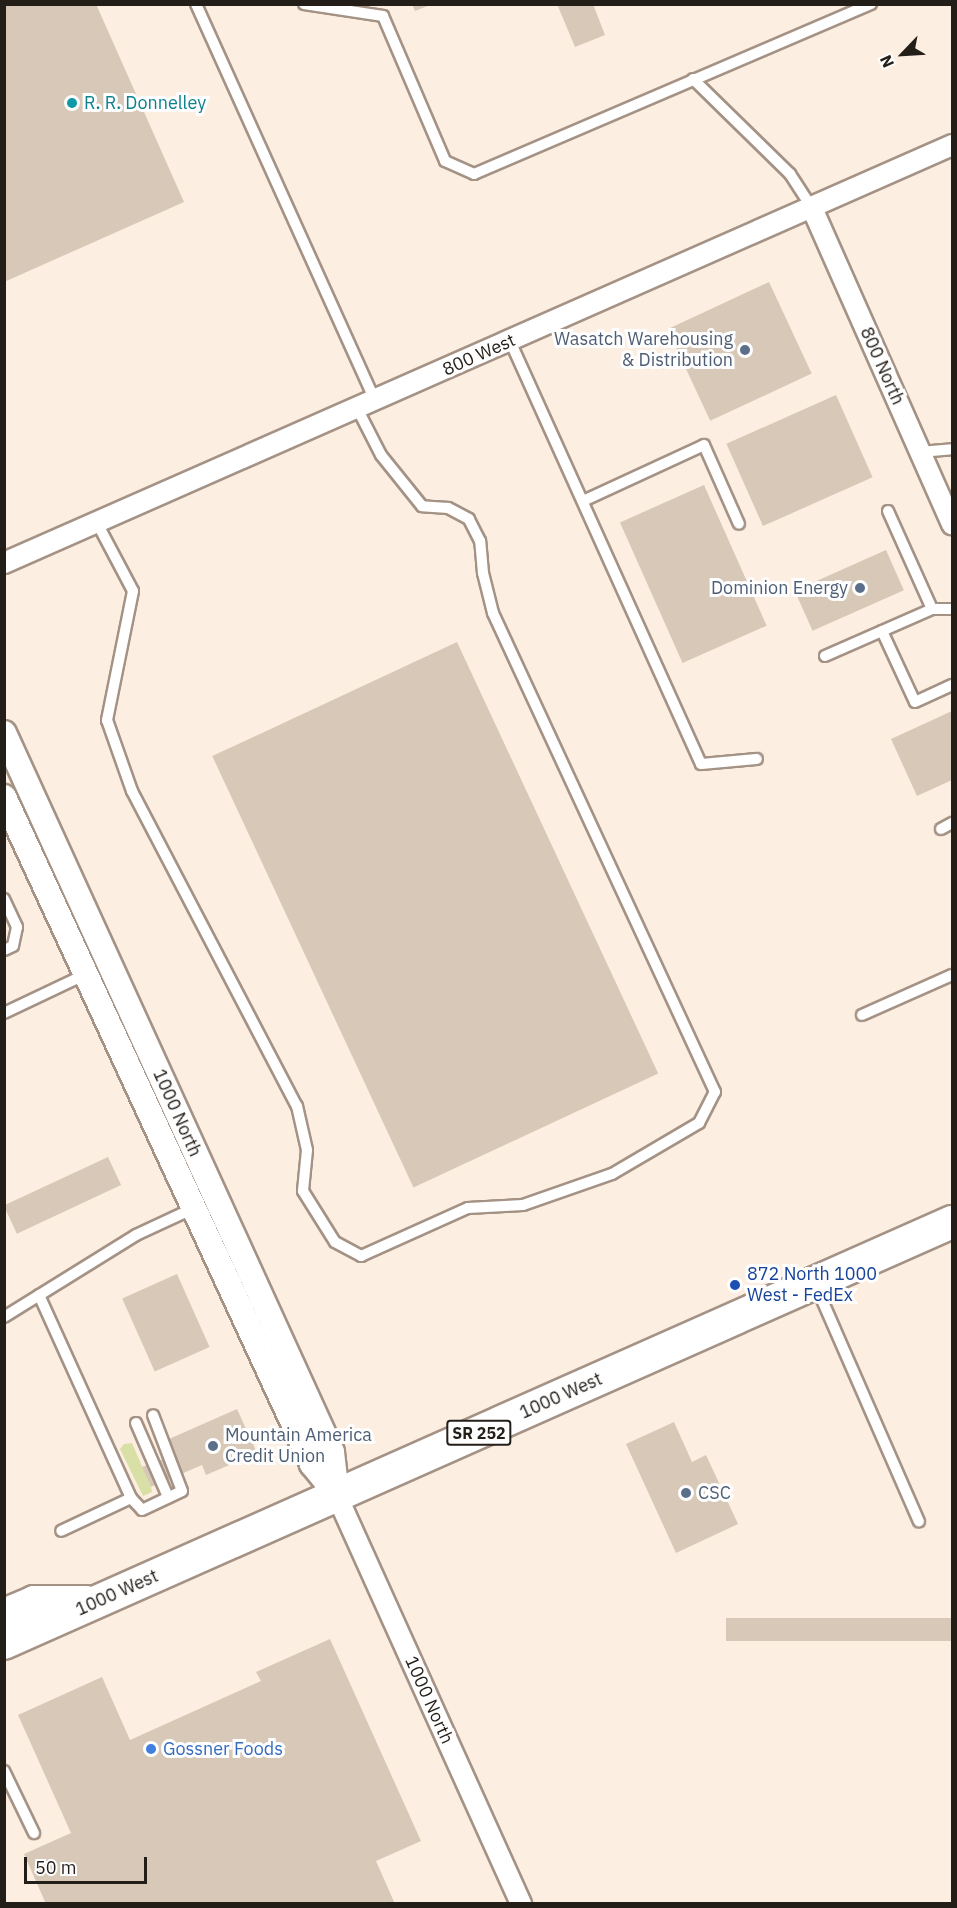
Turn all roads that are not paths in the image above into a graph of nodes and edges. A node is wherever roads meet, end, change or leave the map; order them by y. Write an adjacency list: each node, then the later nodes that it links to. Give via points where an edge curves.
1 (196, 4): 8 (lane)
2 (304, 4): 4 (lane, via 383,16 445,161 474,174)
3 (871, 4): 4 (lane)
4 (693, 79): 6 (lane, via 790,174)
5 (952, 145): 6 (street, 800 West)
6 (812, 208): 7 (street, 800 West); 10 (street, 800 North)
7 (510, 341): 8 (street, 800 West); 11 (lane)
8 (366, 404): 13 (street, 800 West); 13 (lane, via 381,455 422,506 448,508 469,519 480,541 493,613 715,1092 699,1123 612,1174 523,1205 468,1208 361,1256 334,1242 303,1191 307,1150 297,1106 132,791 107,720 133,591)
9 (952, 449): 10 (lane)
10 (920, 452): 14 (street, 800 North)
11 (583, 501): 15 (lane, via 704,446); 23 (lane, via 701,764)
12 (888, 511): 17 (lane)
13 (96, 521): 16 (street, 800 West)
14 (952, 524)
15 (739, 525)
16 (4, 564)
17 (932, 609): 18 (lane); 19 (lane)
18 (952, 609)
19 (882, 631): 20 (lane); 21 (lane, via 915,702)
20 (825, 656)
21 (952, 685)
22 (4, 733): 40 (street, 1000 North, via 332,1452)
23 (757, 759)
24 (4, 797): 29 (street, 1000 North)
25 (952, 823): 26 (lane)
26 (940, 829)
27 (4, 899): 28 (lane, via 17,927 13,946)
28 (4, 950)
29 (86, 974): 31 (lane); 33 (street, 1000 North)
30 (952, 975): 32 (lane)
31 (4, 1012)
32 (862, 1015)
33 (192, 1209): 36 (lane, via 136,1235); 40 (street, 1000 North, via 312,1464)
34 (952, 1222): 35 (main road, 1000 West / SR 252)
35 (815, 1283): 40 (main road, 1000 West / SR 252); 43 (lane)
36 (39, 1295): 37 (lane); 42 (lane)
37 (4, 1317)
38 (153, 1415): 41 (lane, via 182,1491)
39 (136, 1423): 41 (lane)
40 (338, 1496): 45 (main road, 1000 West / SR 252); 50 (street, 1000 North)
41 (168, 1497): 42 (lane, via 142,1510)
42 (131, 1498): 44 (lane)
43 (919, 1522)
44 (61, 1531)
45 (98, 1602): 46 (main road, via 34,1602); 47 (main road, 1000 West / SR 252)
46 (4, 1615)
47 (4, 1643)
48 (4, 1771): 49 (lane)
49 (33, 1833)
50 (521, 1904)

